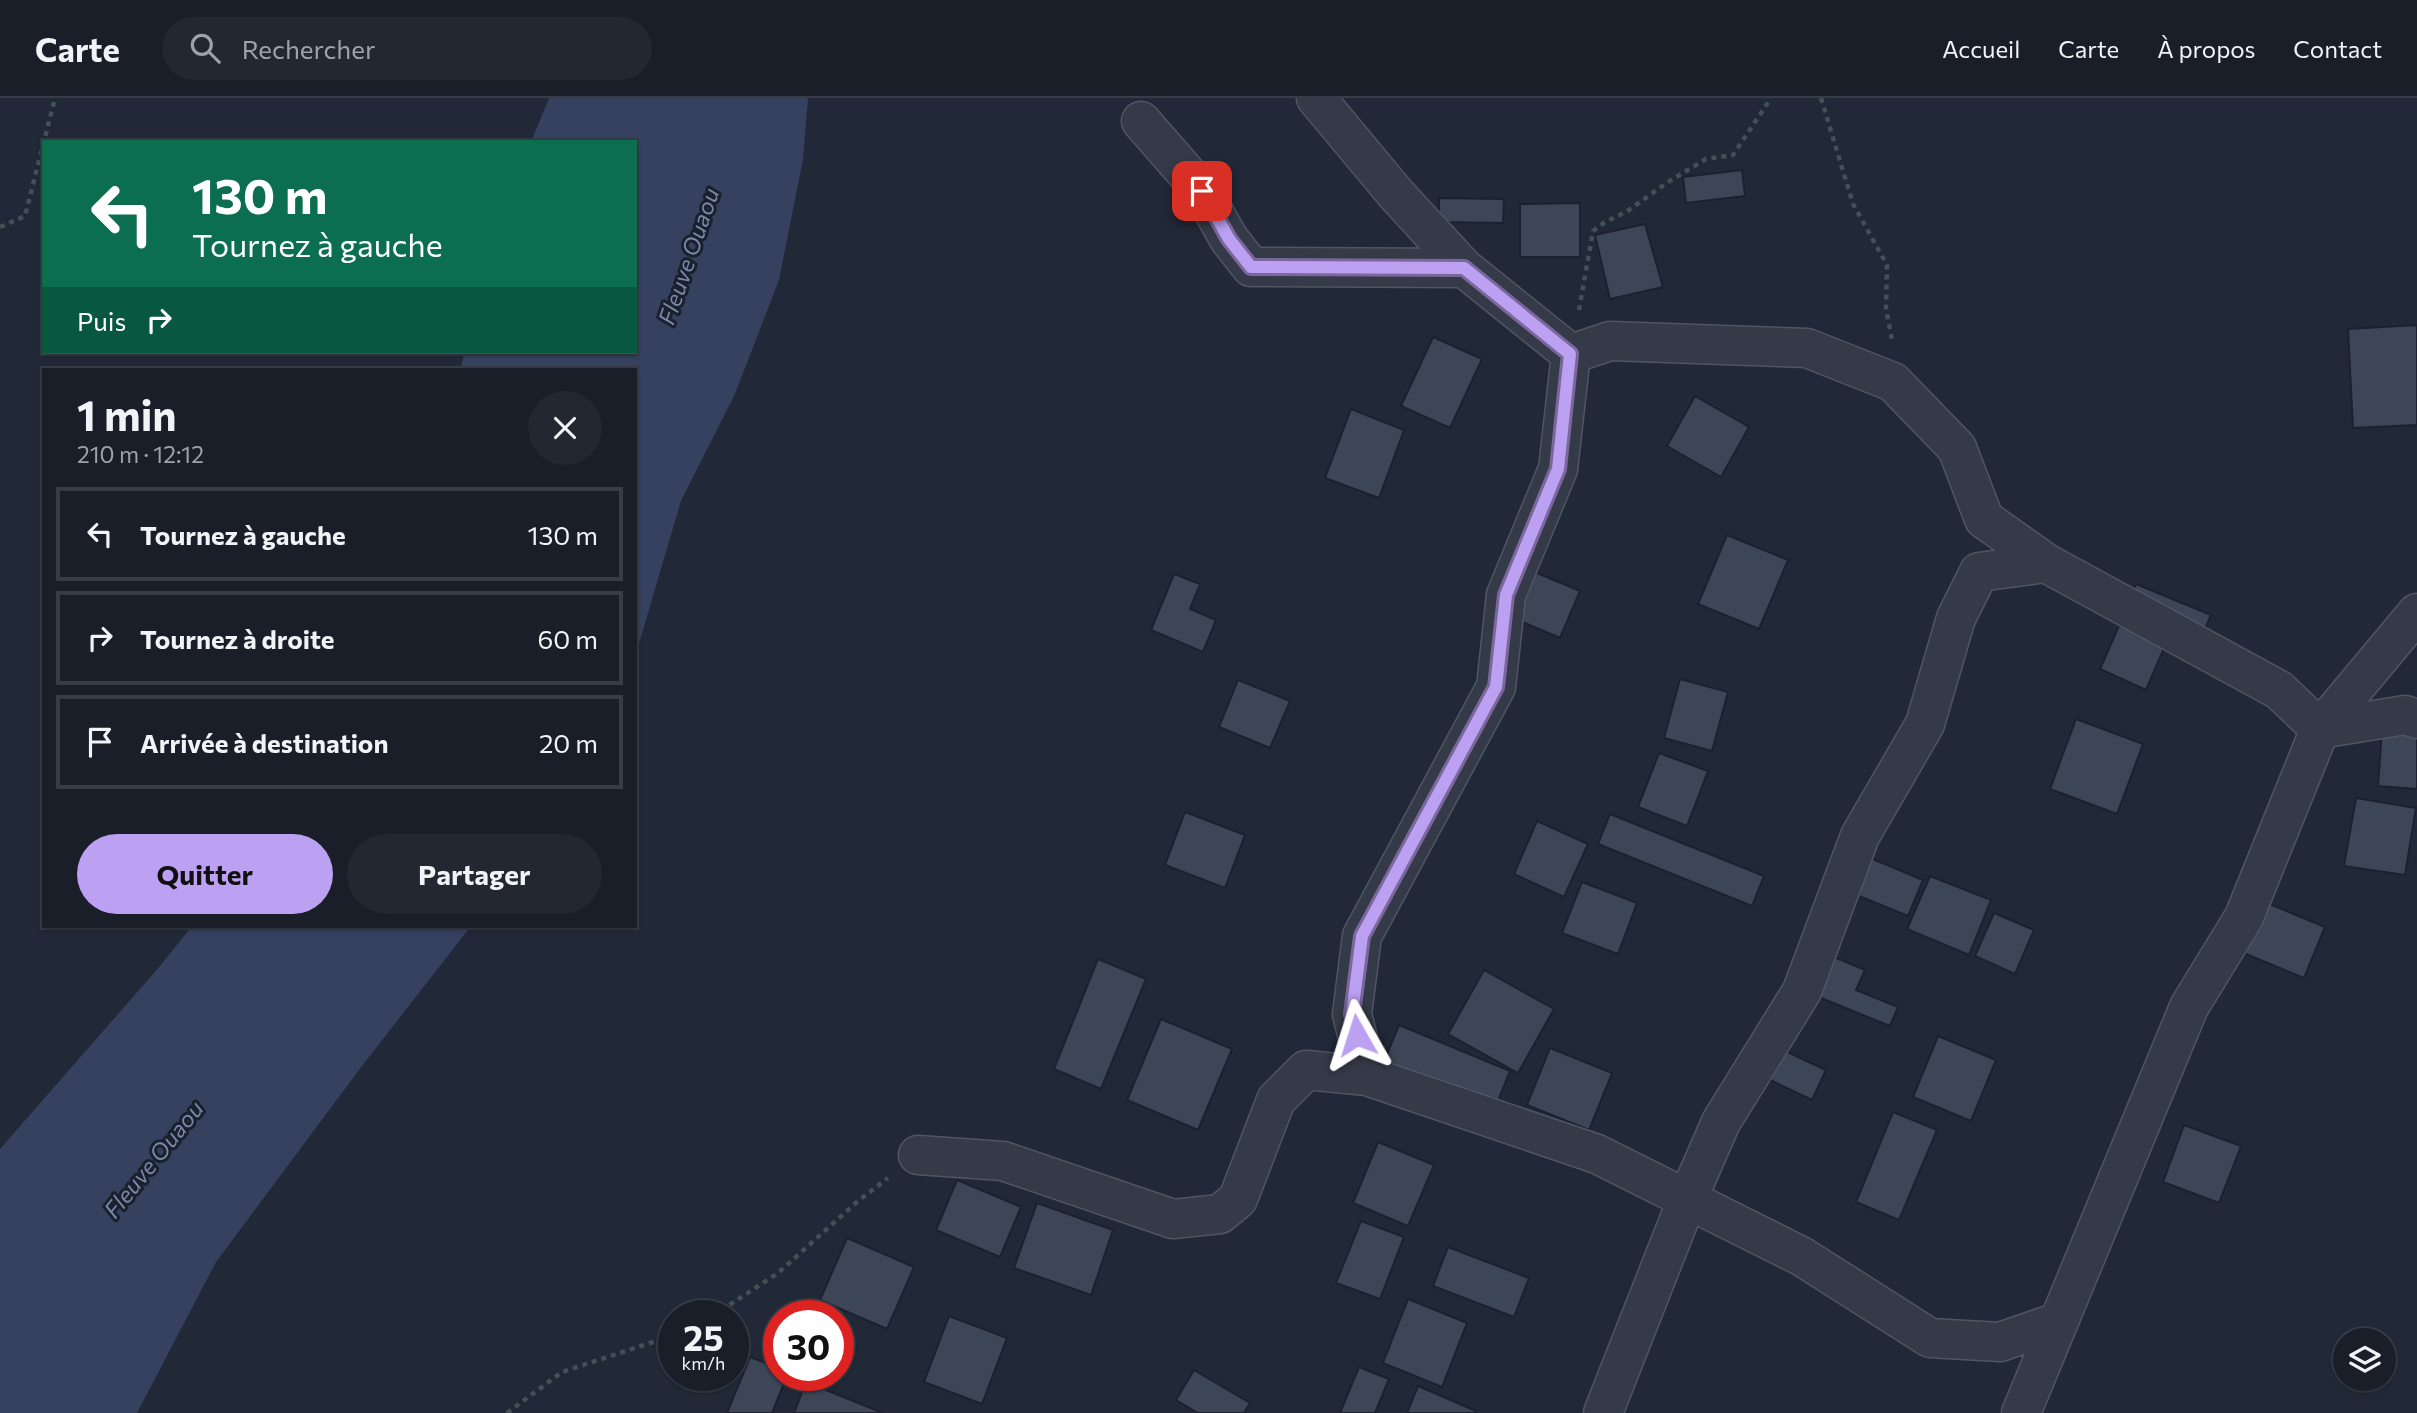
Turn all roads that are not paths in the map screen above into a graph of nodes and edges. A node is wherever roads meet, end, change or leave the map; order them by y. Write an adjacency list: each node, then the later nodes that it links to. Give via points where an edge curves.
1 (1316, 98): 3 (street)
2 (1141, 121): 3 (street, via 1202,191 1251,267)
3 (1464, 268): 4 (street)
4 (1570, 354): 5 (street, via 1610,341 1807,348 1893,382 1957,448); 11 (street, via 1558,469 1506,595 1496,687 1362,936 1352,1014)
5 (1984, 519): 6 (street); 7 (street)
6 (2046, 563): 7 (street); 10 (street, via 2279,690)
7 (1979, 572): 13 (street, via 1956,618 1926,724 1860,836 1802,991 1721,1122)
8 (2417, 613): 10 (street)
9 (2417, 719): 10 (street, via 2405,715)
10 (2320, 729): 14 (street, via 2244,917 2189,1007)
11 (1367, 1076): 12 (street, via 1306,1070 1276,1100 1238,1199 1220,1214 1173,1219 1003,1161); 13 (street, via 1597,1154)
12 (918, 1155)
13 (1687, 1200): 14 (street, via 1801,1256 1930,1338 2000,1342); 15 (street)
14 (2059, 1322): 16 (street)
15 (1603, 1413)
16 (2021, 1413)

